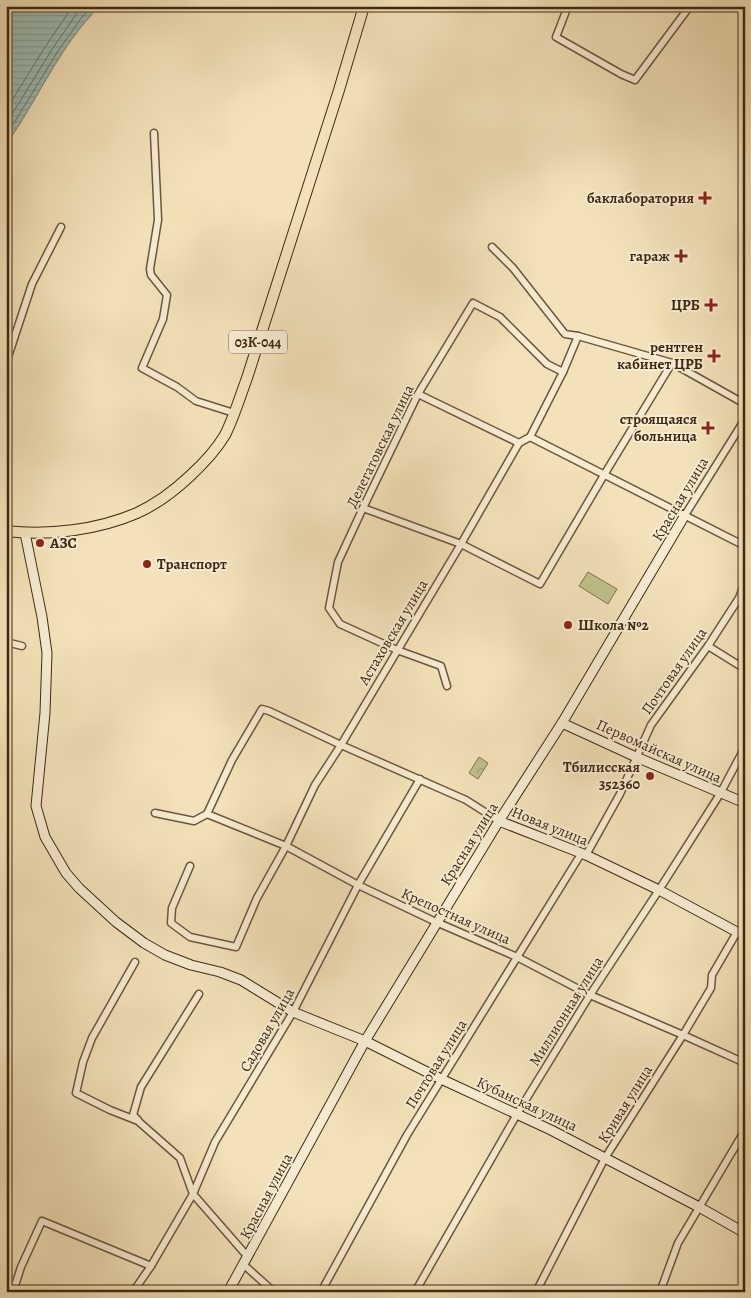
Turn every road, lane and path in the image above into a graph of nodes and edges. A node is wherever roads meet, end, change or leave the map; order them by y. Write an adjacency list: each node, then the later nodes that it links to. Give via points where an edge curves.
1 (364, 6): 13 (main road, 03К-044)
2 (568, 6): 3 (street, via 556,37 636,80)
3 (690, 6)
4 (154, 133): 13 (street, via 158,220 150,269 167,295 163,319 142,368 196,401)
5 (61, 227): 8 (street, via 32,284)
6 (492, 246): 7 (street, via 520,276 564,334)
7 (578, 336): 9 (street); 10 (street)
8 (6, 362)
9 (672, 363): 12 (street); 17 (street)
10 (563, 372): 11 (street, Делегатовская улица, via 547,364 500,317 473,303); 15 (street)
11 (418, 394): 16 (street); 18 (street, Делегатовская улица)
12 (745, 404)
13 (234, 413): 21 (main road, 03К-044, via 224,435 201,466 154,504 116,521 63,532)
14 (745, 419): 19 (street, Красная улица)
15 (530, 437): 16 (street); 17 (street)
16 (519, 443): 22 (street, Астаховская улица)
17 (604, 475): 19 (street); 22 (street, via 540,584)
18 (363, 508): 22 (street); 28 (street, Делегатовская улица, via 338,562 329,608 340,624)
19 (685, 516): 23 (street); 31 (street, Красная улица)
20 (6, 531): 21 (main road, 03К-044)
21 (25, 533): 52 (street, Кубанская улица, via 46,653 45,713 36,806 45,837 56,858 79,888 144,943 191,965 241,980)
22 (461, 544): 28 (street, Астаховская улица)
23 (745, 546)
24 (745, 582): 27 (street, Почтовая улица)
25 (6, 642): 26 (street)
26 (22, 646)
27 (708, 646): 29 (street); 34 (street, Почтовая улица, via 651,725)
28 (397, 650): 30 (street, via 441,666); 32 (street, Астаховская улица)
29 (745, 669)
30 (447, 686)
31 (562, 723): 34 (street, Первомайская улица); 40 (street, Красная улица)
32 (341, 745): 35 (street, Новая улица); 39 (street, Новая улица, via 262,709 232,760); 41 (street, Астаховская улица, via 315,785)
33 (745, 747): 36 (street, Миллионная улица)
34 (636, 757): 36 (street, Первомайская улица); 42 (street, Почтовая улица, via 620,794)
35 (420, 779): 40 (street, Новая улица, via 466,800); 44 (street, Садовая улица)
36 (720, 794): 37 (street, Первомайская улица); 45 (street, Миллионная улица)
37 (745, 803)
38 (156, 813): 39 (street, via 194,821)
39 (207, 814): 41 (street, Крепостная улица)
40 (499, 821): 42 (street, Новая улица); 46 (street, Красная улица)
41 (286, 846): 43 (street, Астаховская улица, via 256,898 236,947 190,937 171,923 172,908); 44 (street, Крепостная улица)
42 (583, 855): 45 (street, Новая улица); 48 (street, Почтовая улица)
43 (190, 866)
44 (358, 885): 46 (street, Крепостная улица); 52 (street, Садовая улица)
45 (659, 890): 47 (street, Новая улица); 51 (street, Миллионная улица)
46 (436, 922): 48 (street, Крепостная улица); 54 (street, Красная улица)
47 (741, 933): 53 (street, Кривая улица, via 712,975 711,988)
48 (517, 957): 51 (street, Крепостная улица); 56 (street, Почтовая улица)
49 (135, 962): 58 (street, via 92,1038 76,1093)
50 (199, 994): 58 (street, via 141,1087 133,1114)
51 (590, 995): 53 (street, Крепостная улица); 57 (street, Миллионная улица)
52 (293, 1012): 54 (street, Кубанская улица); 61 (street, Садовая улица, via 216,1142)
53 (683, 1035): 55 (street, Крепостная улица); 60 (street, Кривая улица)
54 (365, 1041): 56 (street, Кубанская улица); 64 (street, Красная улица)
55 (745, 1063)
56 (441, 1079): 57 (street, Кубанская улица); 70 (street, Почтовая улица)
57 (517, 1114): 60 (street, Кубанская улица); 71 (street, Миллионная улица)
58 (138, 1121): 61 (street, via 180,1158)
59 (745, 1130): 62 (street)
60 (605, 1158): 62 (street, Кубанская улица); 72 (street, Кривая улица)
61 (193, 1194): 64 (street); 65 (street, Садовая улица)
62 (698, 1207): 63 (street, Кубанская улица); 73 (street, via 678,1244)
63 (745, 1233)
64 (246, 1261): 68 (street, Красная улица); 69 (street)
65 (151, 1266): 66 (street, via 42,1221); 67 (street, Садовая улица)
66 (13, 1292)
67 (133, 1292)
68 (228, 1292)
69 (274, 1292)
70 (321, 1292)
71 (415, 1292)
72 (536, 1292)
73 (660, 1292)

